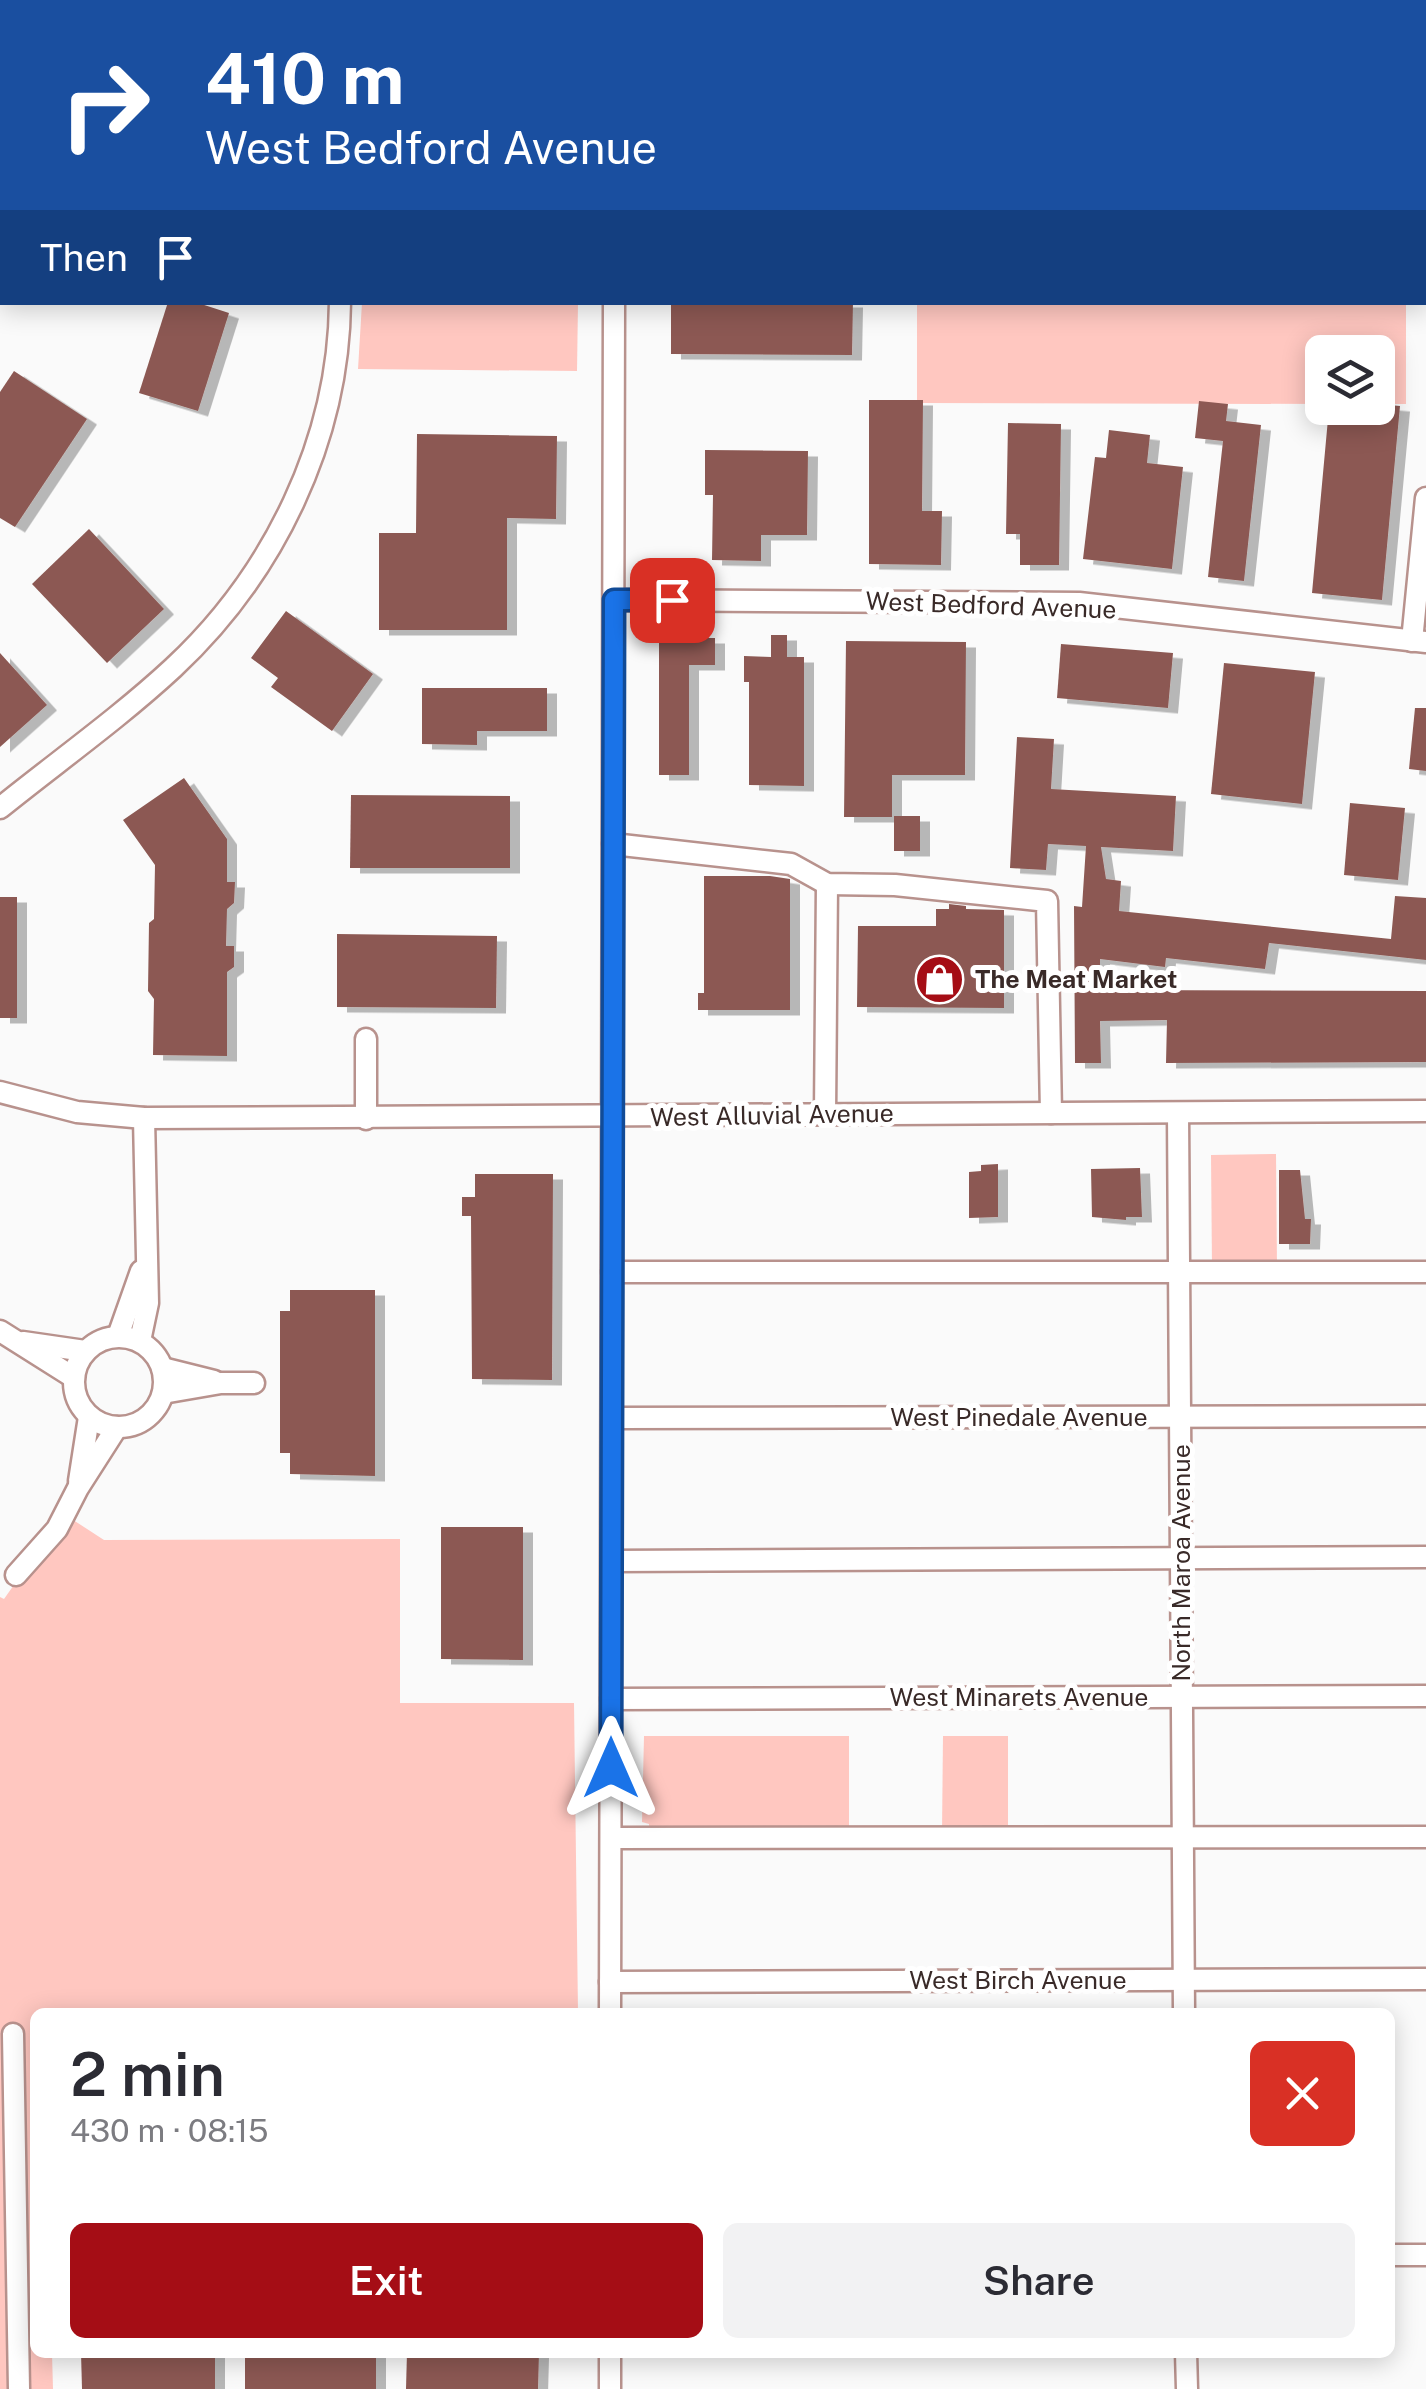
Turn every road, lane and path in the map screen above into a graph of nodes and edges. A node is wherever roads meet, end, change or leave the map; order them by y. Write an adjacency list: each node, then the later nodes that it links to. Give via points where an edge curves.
1 (340, 305): 6 (street, via 333,376 312,458 248,583 174,668)
2 (614, 305): 4 (street)
3 (1426, 498): 5 (street)
4 (614, 600): 5 (street, West Bedford Avenue, via 1079,603); 7 (street)
5 (1419, 642)
6 (0, 808)
7 (613, 844): 8 (street, via 791,864); 16 (street)
8 (827, 884): 12 (street, via 1046,901); 14 (street)
9 (366, 1039): 17 (street)
10 (0, 1092): 15 (street, West Alluvial Avenue, via 77,1112)
11 (1426, 1111): 13 (street, West Alluvial Avenue)
12 (1051, 1113): 13 (street, West Alluvial Avenue); 14 (street, West Alluvial Avenue)
13 (1178, 1113): 20 (street, North Maroa Avenue)
14 (825, 1114): 16 (street, West Alluvial Avenue)
15 (144, 1118): 17 (street, West Alluvial Avenue); 18 (street)
16 (612, 1118): 17 (street, West Alluvial Avenue); 19 (street)
17 (366, 1119)
18 (145, 1259): 23 (street); 24 (street, via 148,1303)
19 (612, 1272): 20 (street); 34 (street)
20 (1179, 1272): 21 (street); 31 (street, North Maroa Avenue)
21 (1426, 1272)
22 (8, 1336): 25 (street); 27 (street)
23 (118, 1336): 24 (street); 25 (street)
24 (140, 1341): 26 (street)
25 (85, 1351): 27 (street)
26 (162, 1368): 28 (street); 30 (street)
27 (73, 1378): 33 (street)
28 (221, 1383): 29 (street); 30 (street)
29 (254, 1383)
30 (163, 1393): 35 (street, via 146,1418)
31 (1180, 1416): 32 (street, West Pinedale Avenue); 34 (street, West Pinedale Avenue); 38 (street, North Maroa Avenue)
32 (1426, 1416)
33 (89, 1417): 35 (street); 36 (street)
34 (612, 1418): 39 (street)
35 (117, 1427): 36 (street)
36 (78, 1488): 40 (street, via 57,1529)
37 (1426, 1557): 38 (street)
38 (1181, 1558): 39 (street); 41 (street, North Maroa Avenue)
39 (612, 1561): 43 (street)
40 (16, 1576)
41 (1182, 1696): 42 (street, West Minarets Avenue); 43 (street, West Minarets Avenue); 44 (street, North Maroa Avenue)
42 (1426, 1696)
43 (611, 1699): 46 (street)
44 (1183, 1837): 45 (street); 46 (street); 48 (street, North Maroa Avenue)
45 (1426, 1837)
46 (611, 1838): 49 (street)
47 (1426, 1978): 48 (street, West Birch Avenue)
48 (1184, 1980): 49 (street, West Birch Avenue); 51 (street, North Maroa Avenue)
49 (610, 1982): 50 (street)
50 (610, 2008)
51 (1184, 2008)
52 (14, 2034): 57 (street)
53 (1395, 2255): 54 (street)
54 (1426, 2255)
55 (610, 2358): 58 (street)
56 (1186, 2358): 59 (street)
57 (19, 2389)
58 (610, 2389)
59 (1186, 2389)

